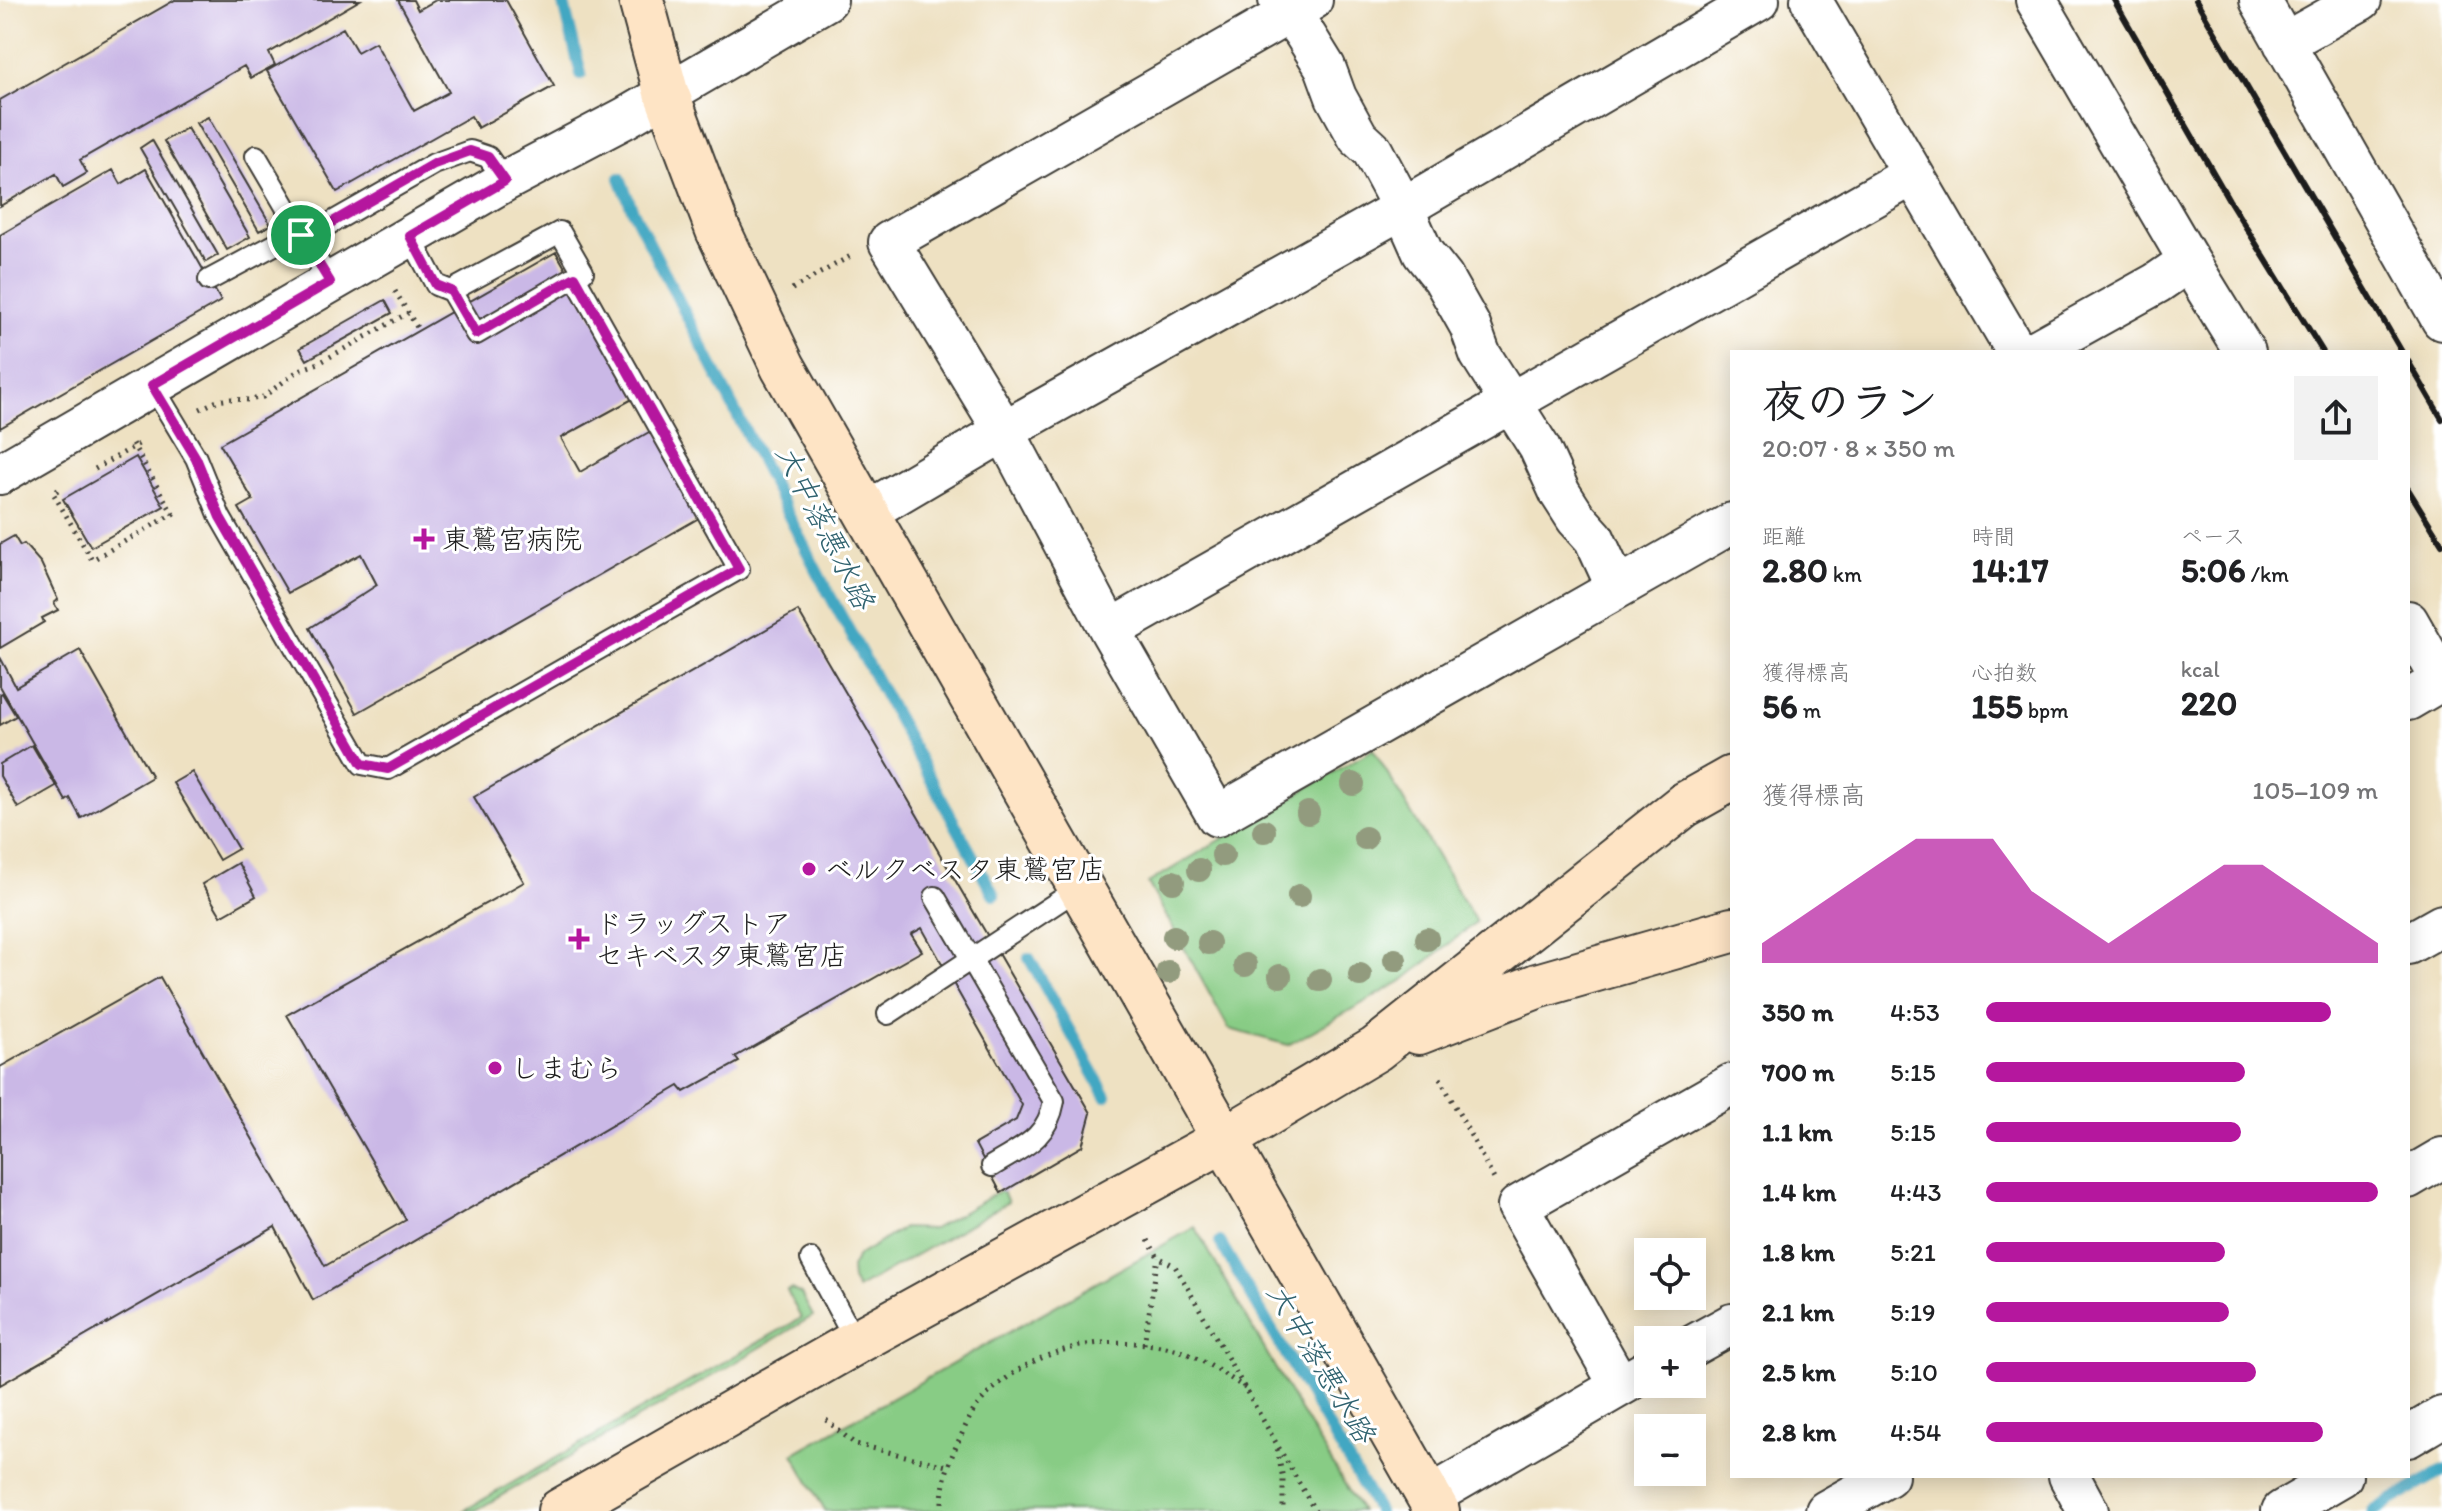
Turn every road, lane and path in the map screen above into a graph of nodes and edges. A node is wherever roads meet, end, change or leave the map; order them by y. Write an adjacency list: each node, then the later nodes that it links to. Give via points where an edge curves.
1 (641, 0): 10 (street)
2 (827, 0): 10 (street)
3 (1759, 0): 14 (street)
4 (1811, 0): 12 (street)
5 (2036, 0): 18 (street)
6 (2260, 0): 9 (street)
7 (2361, 0): 9 (street)
8 (1293, 5): 14 (street, via 1358,137 1372,150); 17 (street)
9 (2284, 43): 26 (street)
10 (666, 92): 13 (street); 40 (street, via 724,244 783,367)
11 (256, 156): 15 (lane)
12 (1912, 175): 28 (street); 32 (street)
13 (505, 181): 15 (lane, via 488,157 470,151 434,164); 16 (street)
14 (1403, 208): 32 (street, via 1423,253 1443,278 1480,354); 34 (street)
15 (301, 235): 20 (lane); 21 (lane)
16 (410, 236): 21 (street); 24 (lane, via 436,285)
17 (889, 242): 23 (path, via 862,250); 34 (street)
18 (2189, 261): 29 (street); 30 (street)
19 (575, 277): 24 (lane, via 476,334); 24 (lane, via 583,272 560,232); 31 (lane, via 739,569 388,769 362,764 220,517 196,458)
20 (209, 280)
21 (330, 282): 31 (street)
22 (394, 289): 25 (path)
23 (792, 289)
24 (451, 291)
25 (408, 313): 27 (path); 33 (path, via 299,370 263,397 217,401)
26 (2442, 320)
27 (418, 329)
28 (2016, 350)
29 (2037, 350)
30 (2244, 350)
31 (152, 385): 38 (street)
32 (1511, 402): 42 (street, via 1560,493 1594,538); 44 (street)
33 (197, 410)
34 (1004, 431): 40 (street); 44 (street)
35 (153, 435): 36 (path)
36 (135, 446): 37 (path); 39 (path, via 173,514 92,560 53,493)
37 (94, 470)
38 (0, 474)
39 (67, 485)
40 (865, 513): 48 (street)
41 (1730, 524): 42 (street)
42 (1617, 588): 44 (street, via 1217,816)
43 (2410, 624): 45 (street)
44 (1110, 630)
45 (2442, 680): 46 (street)
46 (2410, 699)
47 (1730, 779): 54 (street, via 1684,805)
48 (1082, 886): 53 (lane); 57 (street)
49 (935, 897): 59 (lane, via 1054,1101 1050,1120 1034,1141)
50 (2442, 925): 52 (street)
51 (1730, 931): 54 (street, via 1537,986)
52 (2410, 943)
53 (888, 1014)
54 (1376, 1049): 57 (street)
55 (1440, 1078): 61 (path, via 1500,1190)
56 (1730, 1085): 61 (street)
57 (1225, 1139): 67 (street); 79 (street)
58 (2442, 1158): 60 (street)
59 (992, 1166)
60 (2410, 1177)
61 (1518, 1206): 69 (street)
62 (1148, 1240): 63 (path)
63 (1158, 1257): 68 (path); 70 (path, via 1175,1266)
64 (811, 1259): 67 (lane)
65 (1730, 1325): 66 (street)
66 (1706, 1338)
67 (856, 1342): 80 (street)
68 (1144, 1344): 70 (path, via 1176,1350); 75 (path, via 1093,1343 1030,1362 975,1409)
69 (1634, 1378): 79 (street)
70 (1248, 1390): 74 (path)
71 (2442, 1417): 73 (street)
72 (826, 1420): 75 (path, via 855,1444)
73 (2410, 1436)
74 (1276, 1442): 82 (path); 83 (path)
75 (947, 1466): 81 (path)
76 (1884, 1478): 84 (street)
77 (2070, 1478): 85 (street)
78 (2339, 1478): 86 (street)
79 (1433, 1504)
80 (560, 1511)
81 (942, 1511)
82 (1283, 1511)
83 (1315, 1511)
84 (1826, 1511)
85 (2088, 1511)
86 (2282, 1511)

